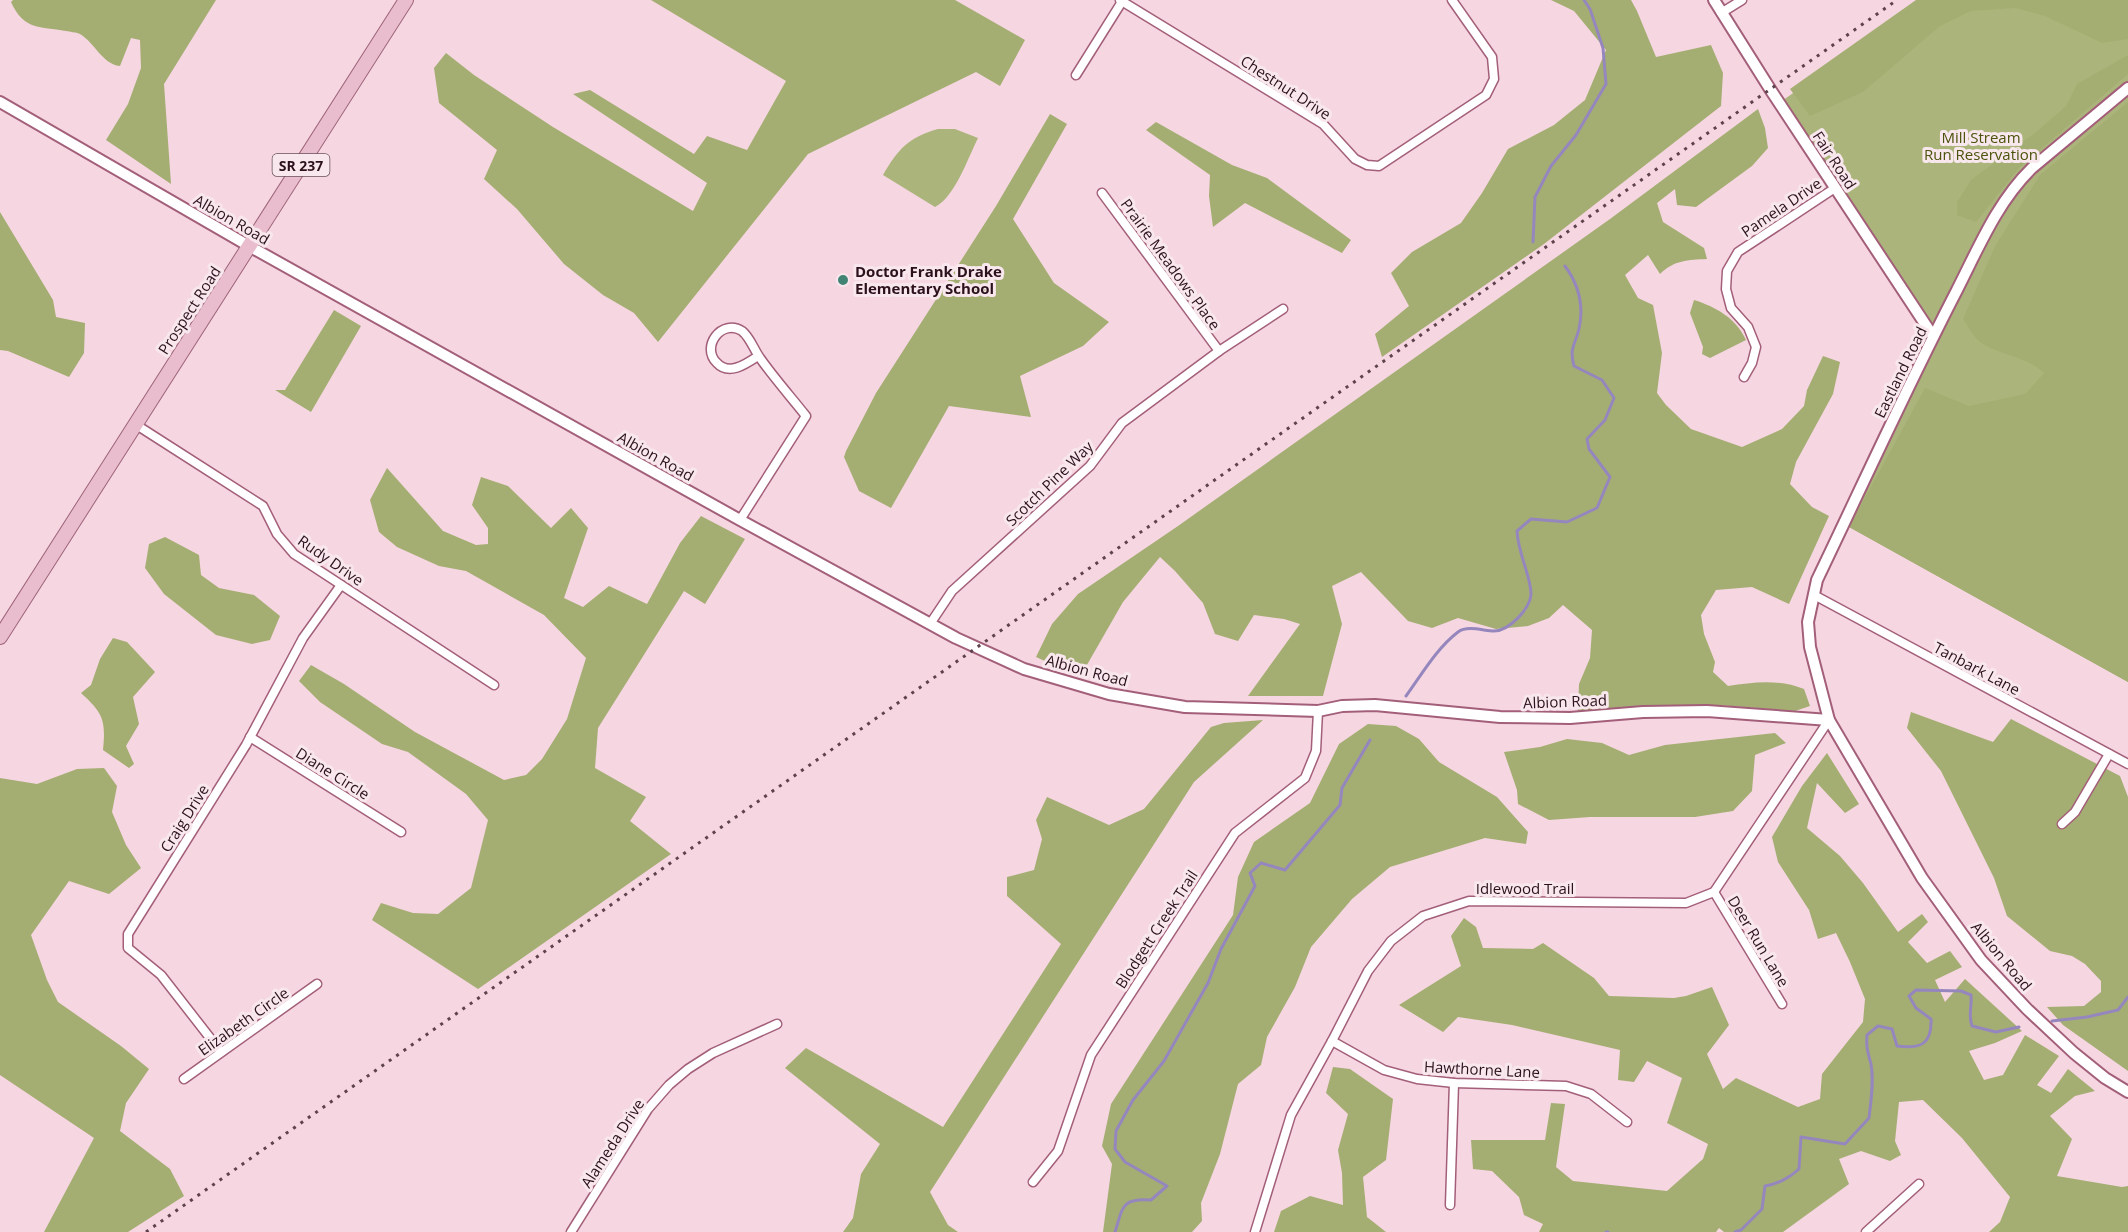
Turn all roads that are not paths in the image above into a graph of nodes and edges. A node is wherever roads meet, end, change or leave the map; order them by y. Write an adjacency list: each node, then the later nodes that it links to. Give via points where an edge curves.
1 (406, 0): 12 (main road, Prospect Road / SR 237)
2 (1122, 0): 3 (street, Chestnut Drive, via 1323,124 1355,159 1379,166 1486,95 1494,79 1492,57); 7 (street)
3 (1452, 0)
4 (1714, 0): 6 (street, Fair Road)
5 (1742, 0): 6 (street)
6 (1721, 13): 10 (street, Fair Road)
7 (1076, 75)
8 (2128, 88): 14 (street, Eastland Road, via 2020,180 1996,215)
9 (0, 102): 12 (street, Albion Road)
10 (1835, 188): 14 (street, Fair Road); 17 (street, Pamela Drive, via 1738,252 1727,271 1731,308 1748,327 1756,347)
11 (1102, 193): 15 (street, Prairie Meadows Place)
12 (249, 246): 18 (main road, Prospect Road / SR 237); 19 (street, Albion Road)
13 (1283, 309): 15 (street, Scotch Pine Way)
14 (1934, 336): 21 (street, Eastland Road, via 1817,580)
15 (1219, 351): 22 (street, Scotch Pine Way, via 1122,423 1090,466 952,591)
16 (758, 356): 16 (street, via 741,331 729,328 719,331 710,348 712,359 731,369); 19 (street, via 806,416)
17 (1744, 377)
18 (135, 424): 20 (street, Rudy Drive, via 263,506 277,534 294,554); 23 (main road, Prospect Road / SR 237)
19 (740, 520): 22 (street, Albion Road)
20 (341, 585): 24 (street, Rudy Drive); 27 (street, Craig Drive, via 303,638)
21 (1814, 595): 26 (street, Eastland Road, via 1808,622 1810,647); 28 (street, Tanbark Lane)
22 (930, 624): 25 (street, Albion Road, via 1024,669 1109,694 1185,707)
23 (0, 638)
24 (494, 685)
25 (1318, 711): 26 (street, Albion Road, via 1375,705 1500,717 1570,718 1707,711); 42 (street, Blodgett Creek Trail, via 1316,752 1305,778 1235,833 1091,1055 1058,1151)
26 (1829, 720): 32 (street); 40 (street, Albion Road, via 1922,879 1981,960 2074,1053)
27 (250, 736): 31 (street, Diane Circle); 37 (street, Craig Drive, via 128,934 128,948 161,975)
28 (2109, 754): 29 (street, Tanbark Lane); 30 (street, via 2075,812)
29 (2128, 764)
30 (2061, 824)
31 (401, 832)
32 (1714, 892): 34 (street, Deer Run Lane); 36 (street, Idlewood Trail, via 1686,903 1469,901 1423,916 1391,941 1368,971)
33 (317, 984): 37 (street, Elizabeth Circle)
34 (1782, 1004)
35 (777, 1024): 45 (street, Alameda Drive, via 713,1053 669,1085 648,1109)
36 (1332, 1041): 39 (street, Hawthorne Lane, via 1384,1070); 46 (street, Idlewood Trail, via 1291,1115)
37 (221, 1052): 38 (street, Elizabeth Circle)
38 (184, 1079)
39 (1454, 1083): 41 (street, Hawthorne Lane, via 1566,1086 1591,1094); 44 (street)
40 (2128, 1092)
41 (1627, 1122)
42 (1033, 1182)
43 (1918, 1184): 47 (street)
44 (1450, 1205)
45 (571, 1232)
46 (1255, 1232)
47 (1866, 1232)

